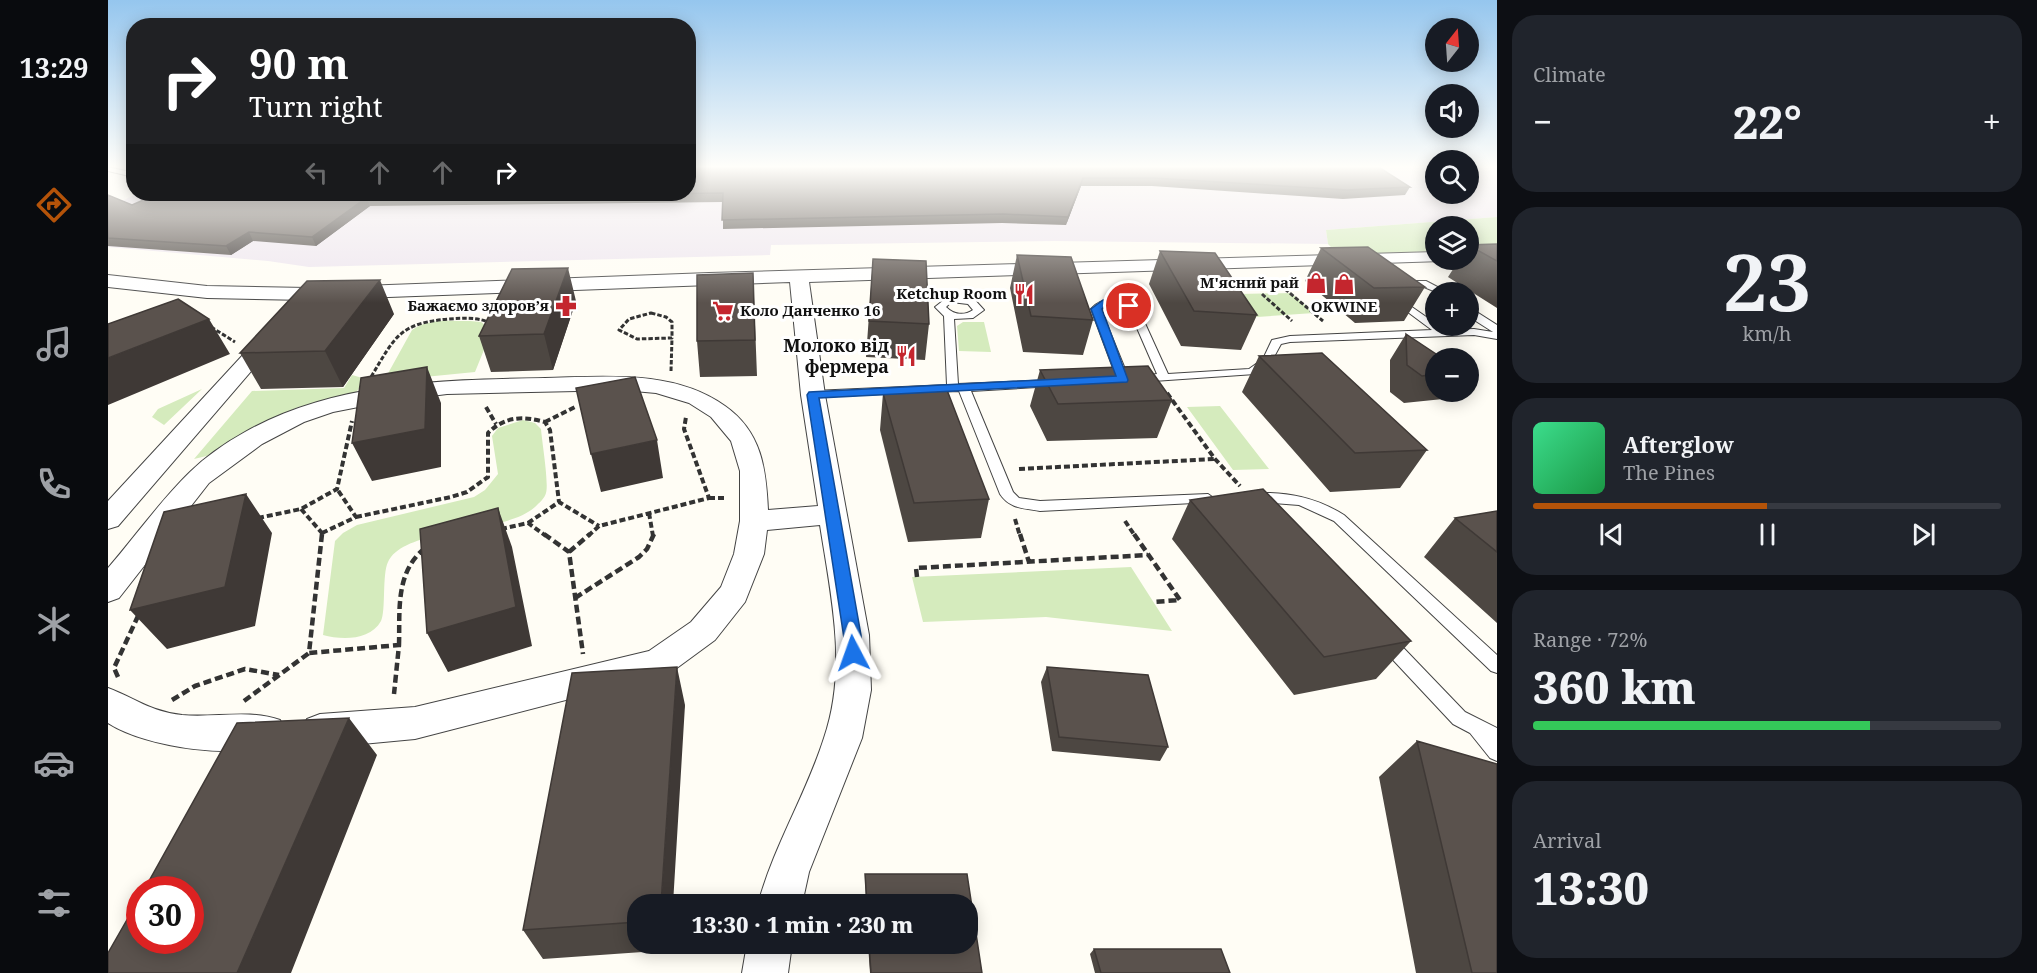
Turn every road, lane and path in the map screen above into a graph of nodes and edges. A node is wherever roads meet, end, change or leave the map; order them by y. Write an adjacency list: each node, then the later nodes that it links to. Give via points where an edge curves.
1 (1425, 257): 2 (street)
2 (799, 277): 7 (street); 27 (street)
3 (108, 281): 7 (street, via 207,292)
4 (1395, 284): 5 (lane)
5 (1425, 284)
6 (1285, 289): 19 (path)
7 (308, 294): 32 (street)
8 (1262, 294): 21 (path)
9 (1391, 296): 12 (lane)
10 (949, 315): 25 (lane)
11 (1479, 318): 15 (lane)
12 (1425, 321)
13 (204, 322): 22 (path)
14 (496, 328): 28 (path, via 475,318 413,323 398,333)
15 (1497, 330)
16 (1479, 333): 18 (lane)
17 (1425, 334): 19 (lane)
18 (1497, 336)
19 (1342, 337): 21 (lane)
20 (672, 338): 20 (path, via 672,322 657,314 631,316 619,330 633,338); 26 (path)
21 (1310, 338): 23 (lane, via 1276,342 1268,363 1251,372)
22 (244, 347)
23 (1160, 377): 23 (lane, via 1117,380 1096,309 1103,303 1120,303 1134,310); 29 (path)
24 (1066, 383): 25 (lane)
25 (959, 389): 27 (lane); 30 (lane)
26 (684, 394): 28 (street, via 623,383 508,385 447,387); 39 (path, via 689,409 684,429 710,498); 45 (street, via 719,412 743,439 753,471)
27 (813, 395): 40 (street)
28 (356, 400): 31 (street, via 295,417 253,438); 33 (path)
29 (1215, 459): 30 (path); 35 (path)
30 (997, 470): 34 (lane)
31 (200, 477): 32 (street); 55 (street)
32 (145, 478): 44 (street)
33 (337, 489): 38 (path); 42 (path)
34 (1007, 494): 37 (lane, via 1015,502 1040,506); 53 (path)
35 (1239, 498): 37 (lane); 41 (lane); 62 (lane, via 1298,498 1320,505 1339,518)
36 (559, 502): 42 (path, via 550,430 545,422 524,417 496,424 488,433 488,477 467,492); 46 (path); 47 (path)
37 (1113, 503): 52 (path)
38 (301, 509): 43 (path); 49 (path)
39 (649, 513): 47 (path); 56 (path, via 652,542 632,563)
40 (833, 514): 45 (street); 72 (street, via 853,635 853,690 843,738)
41 (1266, 515)
42 (356, 517): 49 (path)
43 (255, 518)
44 (108, 519)
45 (754, 521): 64 (street, via 749,554 734,593 703,631 658,663)
46 (528, 523): 48 (path); 51 (path)
47 (599, 526): 51 (path)
48 (497, 530)
49 (322, 533): 61 (path)
50 (427, 548): 60 (path, via 408,564 403,576)
51 (569, 552): 56 (path)
52 (1148, 555): 53 (path); 57 (path, via 1180,600)
53 (1029, 562): 54 (path, via 916,568)
54 (917, 577)
55 (108, 590)
56 (575, 598): 64 (path)
57 (1154, 602)
58 (141, 609): 65 (path, via 114,668)
59 (1378, 633): 68 (lane, via 1459,718)
60 (399, 645): 61 (path); 67 (path)
61 (309, 653): 63 (path)
62 (1497, 666)
63 (279, 675): 66 (path, via 245,669 195,686); 69 (path)
64 (587, 682): 67 (street)
65 (115, 695): 69 (street, via 126,718 174,732)
66 (167, 703)
67 (392, 725): 69 (street, via 334,731)
68 (1477, 728): 70 (lane); 71 (lane)
69 (202, 732)
70 (1497, 737)
71 (1497, 752)
72 (782, 894)
73 (769, 954): 74 (street)
74 (765, 973)

